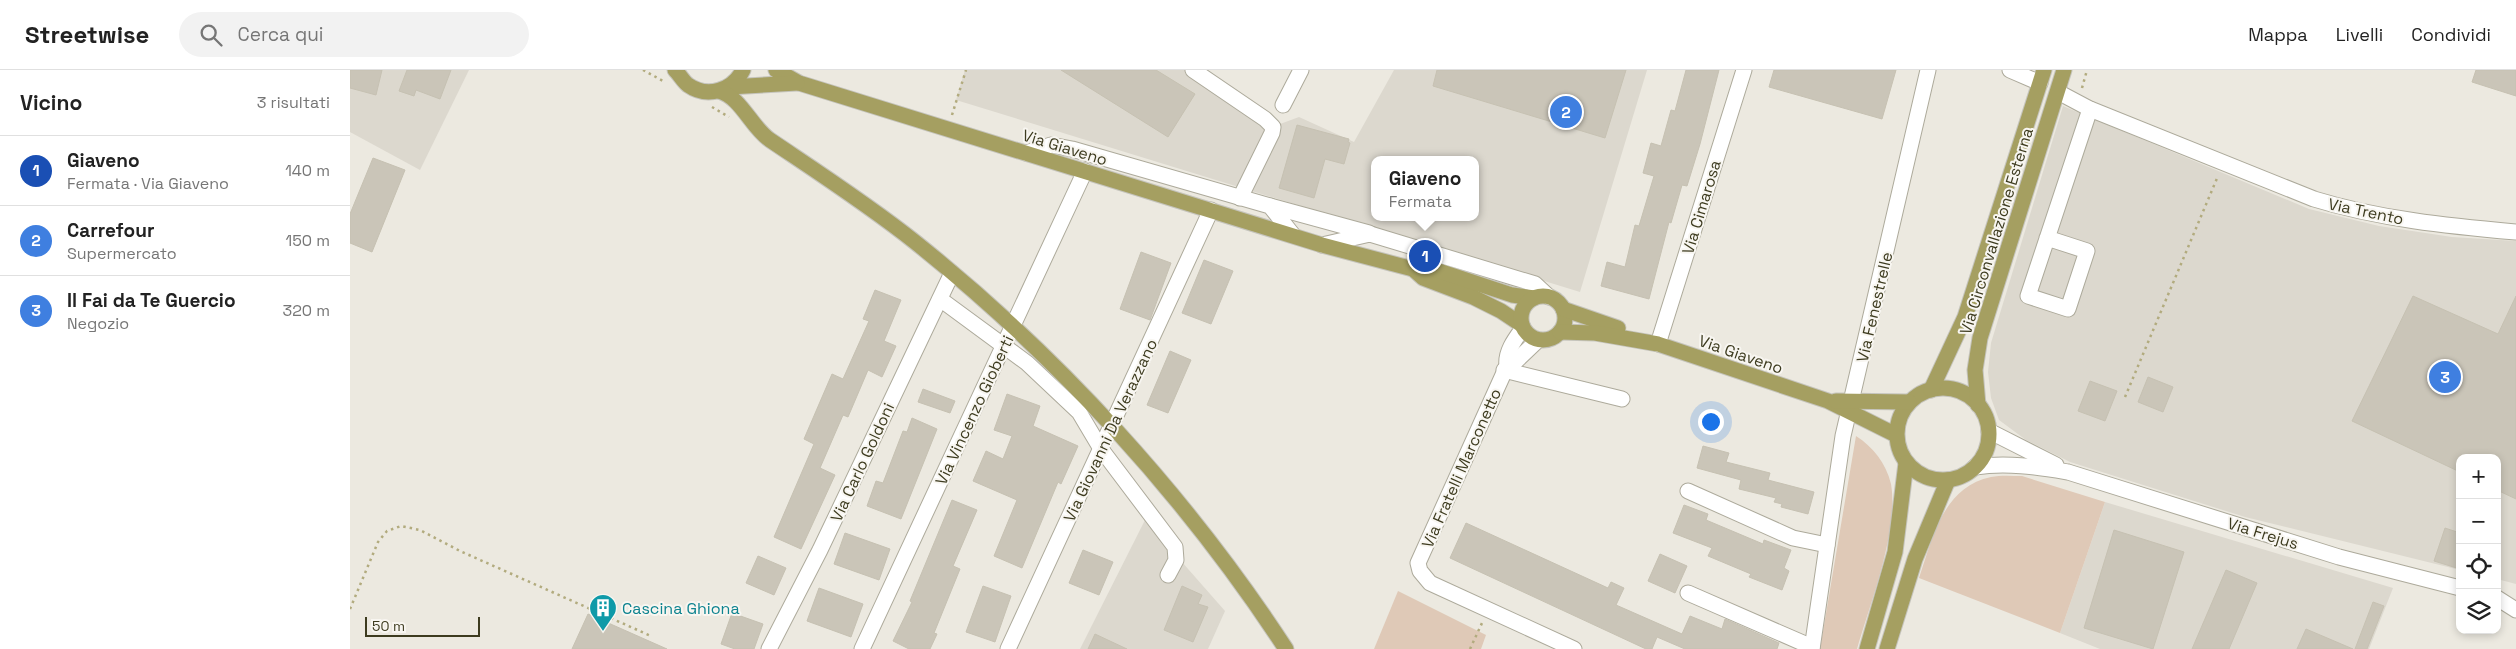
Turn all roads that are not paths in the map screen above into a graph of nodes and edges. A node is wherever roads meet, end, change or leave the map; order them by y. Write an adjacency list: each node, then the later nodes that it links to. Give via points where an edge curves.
1 (743, 70): 12 (main road, via 738,79)
2 (776, 70): 11 (main road, Via Giaveno)
3 (1193, 70): 18 (street, via 1273,127)
4 (1301, 70): 14 (street)
5 (1744, 70): 36 (street, Via Cimarosa)
6 (1928, 70): 43 (street, Via Fenestrelle)
7 (2010, 70): 10 (street)
8 (2064, 70): 13 (main road, Via Circonvallazione Esterna)
9 (676, 71): 12 (main road, Via Giaveno, via 694,89 705,92)
10 (2042, 76): 39 (main road, Via Circonvallazione Esterna, via 1965,316)
11 (799, 83): 12 (main road, Via Giaveno); 16 (main road, Via Giaveno)
12 (724, 89): 27 (main road, via 763,135 914,241)
13 (2058, 92): 15 (street, Via Trento); 42 (main road, Via Circonvallazione Esterna, via 1980,338 1974,370)
14 (1283, 105)
15 (2090, 109): 21 (street, Via Trento, via 2346,209 2454,227); 24 (street)
16 (1026, 153): 17 (main road, Via Giaveno); 18 (street, via 1051,145 1072,149)
17 (1085, 171): 20 (main road, Via Giaveno); 31 (street, Via Vincenzo Gioberti)
18 (1240, 198): 19 (street)
19 (1270, 206): 22 (street); 23 (street)
20 (1212, 210): 23 (main road, Via Giaveno); 44 (street, Via Giovanni Da Verazzano)
21 (2516, 232)
22 (1370, 234): 25 (street); 29 (street, via 1535,284)
23 (1292, 235): 25 (main road, Via Giaveno)
24 (2047, 238): 24 (street, via 2028,296 2068,309 2087,251)
25 (1322, 245): 26 (main road, Via Giaveno)
26 (1413, 269): 29 (main road, Via Giaveno, via 1427,267 1512,295); 32 (main road, Via Giaveno, via 1423,278 1501,311)
27 (952, 273): 28 (street, Via Carlo Goldoni); 31 (main road)
28 (940, 298): 37 (street); 60 (street, Via Carlo Goldoni)
29 (1542, 298): 30 (main road, via 1555,300); 32 (main road, via 1523,308)
30 (1563, 308): 33 (main road, via 1565,321); 35 (main road, Via Giaveno, via 1595,322 1635,333)
31 (1013, 326): 37 (street, Via Vincenzo Gioberti); 44 (main road)
32 (1523, 326): 34 (main road); 38 (street, Via Fratelli Marconetto, via 1506,359)
33 (1560, 332): 34 (main road, via 1549,340); 35 (main road, Via Giaveno)
34 (1538, 340): 38 (street, Via Fratelli Marconetto)
35 (1642, 340): 36 (main road, Via Giaveno)
36 (1658, 344): 43 (main road, Via Giaveno)
37 (1003, 346): 47 (street, via 1027,363 1079,412); 61 (street, Via Vincenzo Gioberti)
38 (1506, 368): 40 (street, Via Fratelli Marconetto); 64 (street, Via Fratelli Marconetto, via 1418,563 1430,583)
39 (1931, 390): 41 (main road); 42 (main road, via 1956,390)
40 (1622, 399)
41 (1909, 402): 43 (main road, Via Giaveno); 46 (main road, via 1899,420)
42 (1978, 405): 45 (main road, Via Circonvallazione Esterna)
43 (1851, 407): 46 (main road, Via Giaveno); 53 (street, Via Fenestrelle)
44 (1112, 427): 47 (street, Via Giovanni Da Verazzano); 63 (main road, via 1233,571)
45 (1989, 430): 49 (main road, via 1986,449); 50 (street, Via Frejus)
46 (1896, 435): 48 (main road)
47 (1101, 448): 54 (street, via 1175,548 1176,560); 62 (street, Via Giovanni Da Verazzano)
48 (1906, 463): 51 (main road, via 1920,475); 65 (main road, via 1895,552)
49 (1975, 467): 50 (street, Via Frejus, via 2001,464); 51 (main road, via 1967,474)
50 (2068, 472): 55 (street, Via Frejus, via 2339,557)
51 (1948, 480): 66 (main road, via 1915,559)
52 (1688, 491): 53 (street, via 1794,538)
53 (1827, 545): 59 (street, Via Fenestrelle)
54 (1168, 574)
55 (2456, 587)
56 (1688, 593): 59 (street)
57 (2505, 598): 58 (street)
58 (2516, 610)
59 (1812, 648)
60 (769, 649)
61 (862, 649)
62 (1008, 649)
63 (1286, 649)
64 (1574, 649)
65 (1867, 649)
66 (1888, 649)

